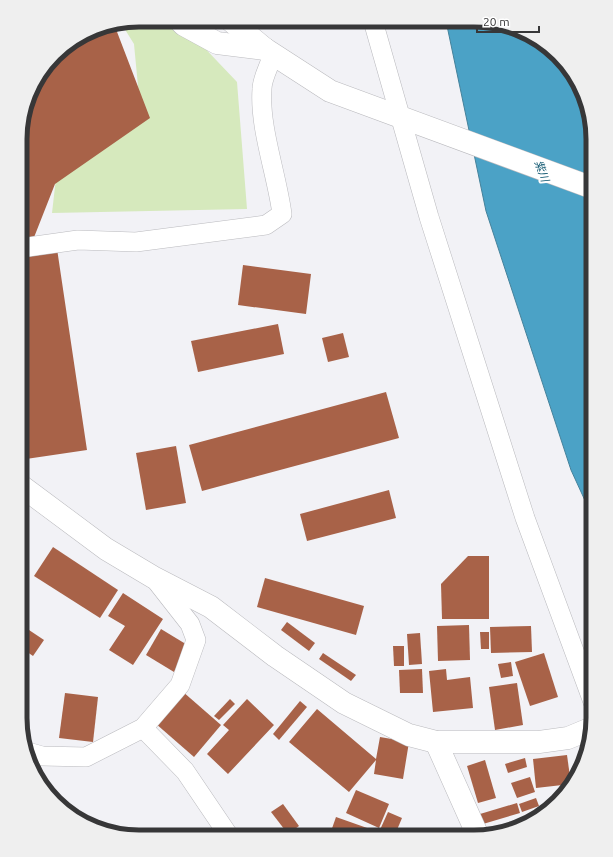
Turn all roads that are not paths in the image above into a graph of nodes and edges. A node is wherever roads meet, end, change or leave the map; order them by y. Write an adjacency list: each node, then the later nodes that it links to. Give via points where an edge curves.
1 (186, 27): 4 (main road, via 217,43)
2 (239, 27): 4 (main road)
3 (375, 27): 5 (street)
4 (269, 52): 5 (main road, via 330,91); 7 (street, via 262,88 263,117 279,188 282,214 266,225 136,242 78,240)
5 (401, 118): 6 (main road); 10 (street, via 429,217 525,518)
6 (586, 185)
7 (27, 247)
8 (27, 490): 9 (main road, via 106,549)
9 (153, 576): 11 (street, via 190,624 196,640 180,685); 13 (main road, via 211,607 275,656 344,703 409,735)
10 (586, 683)
11 (143, 728): 14 (street, via 86,757); 15 (street, via 185,772)
12 (585, 731): 13 (main road, via 568,738 539,742)
13 (436, 742): 16 (main road)
14 (33, 753)
15 (225, 830)
16 (475, 830)

